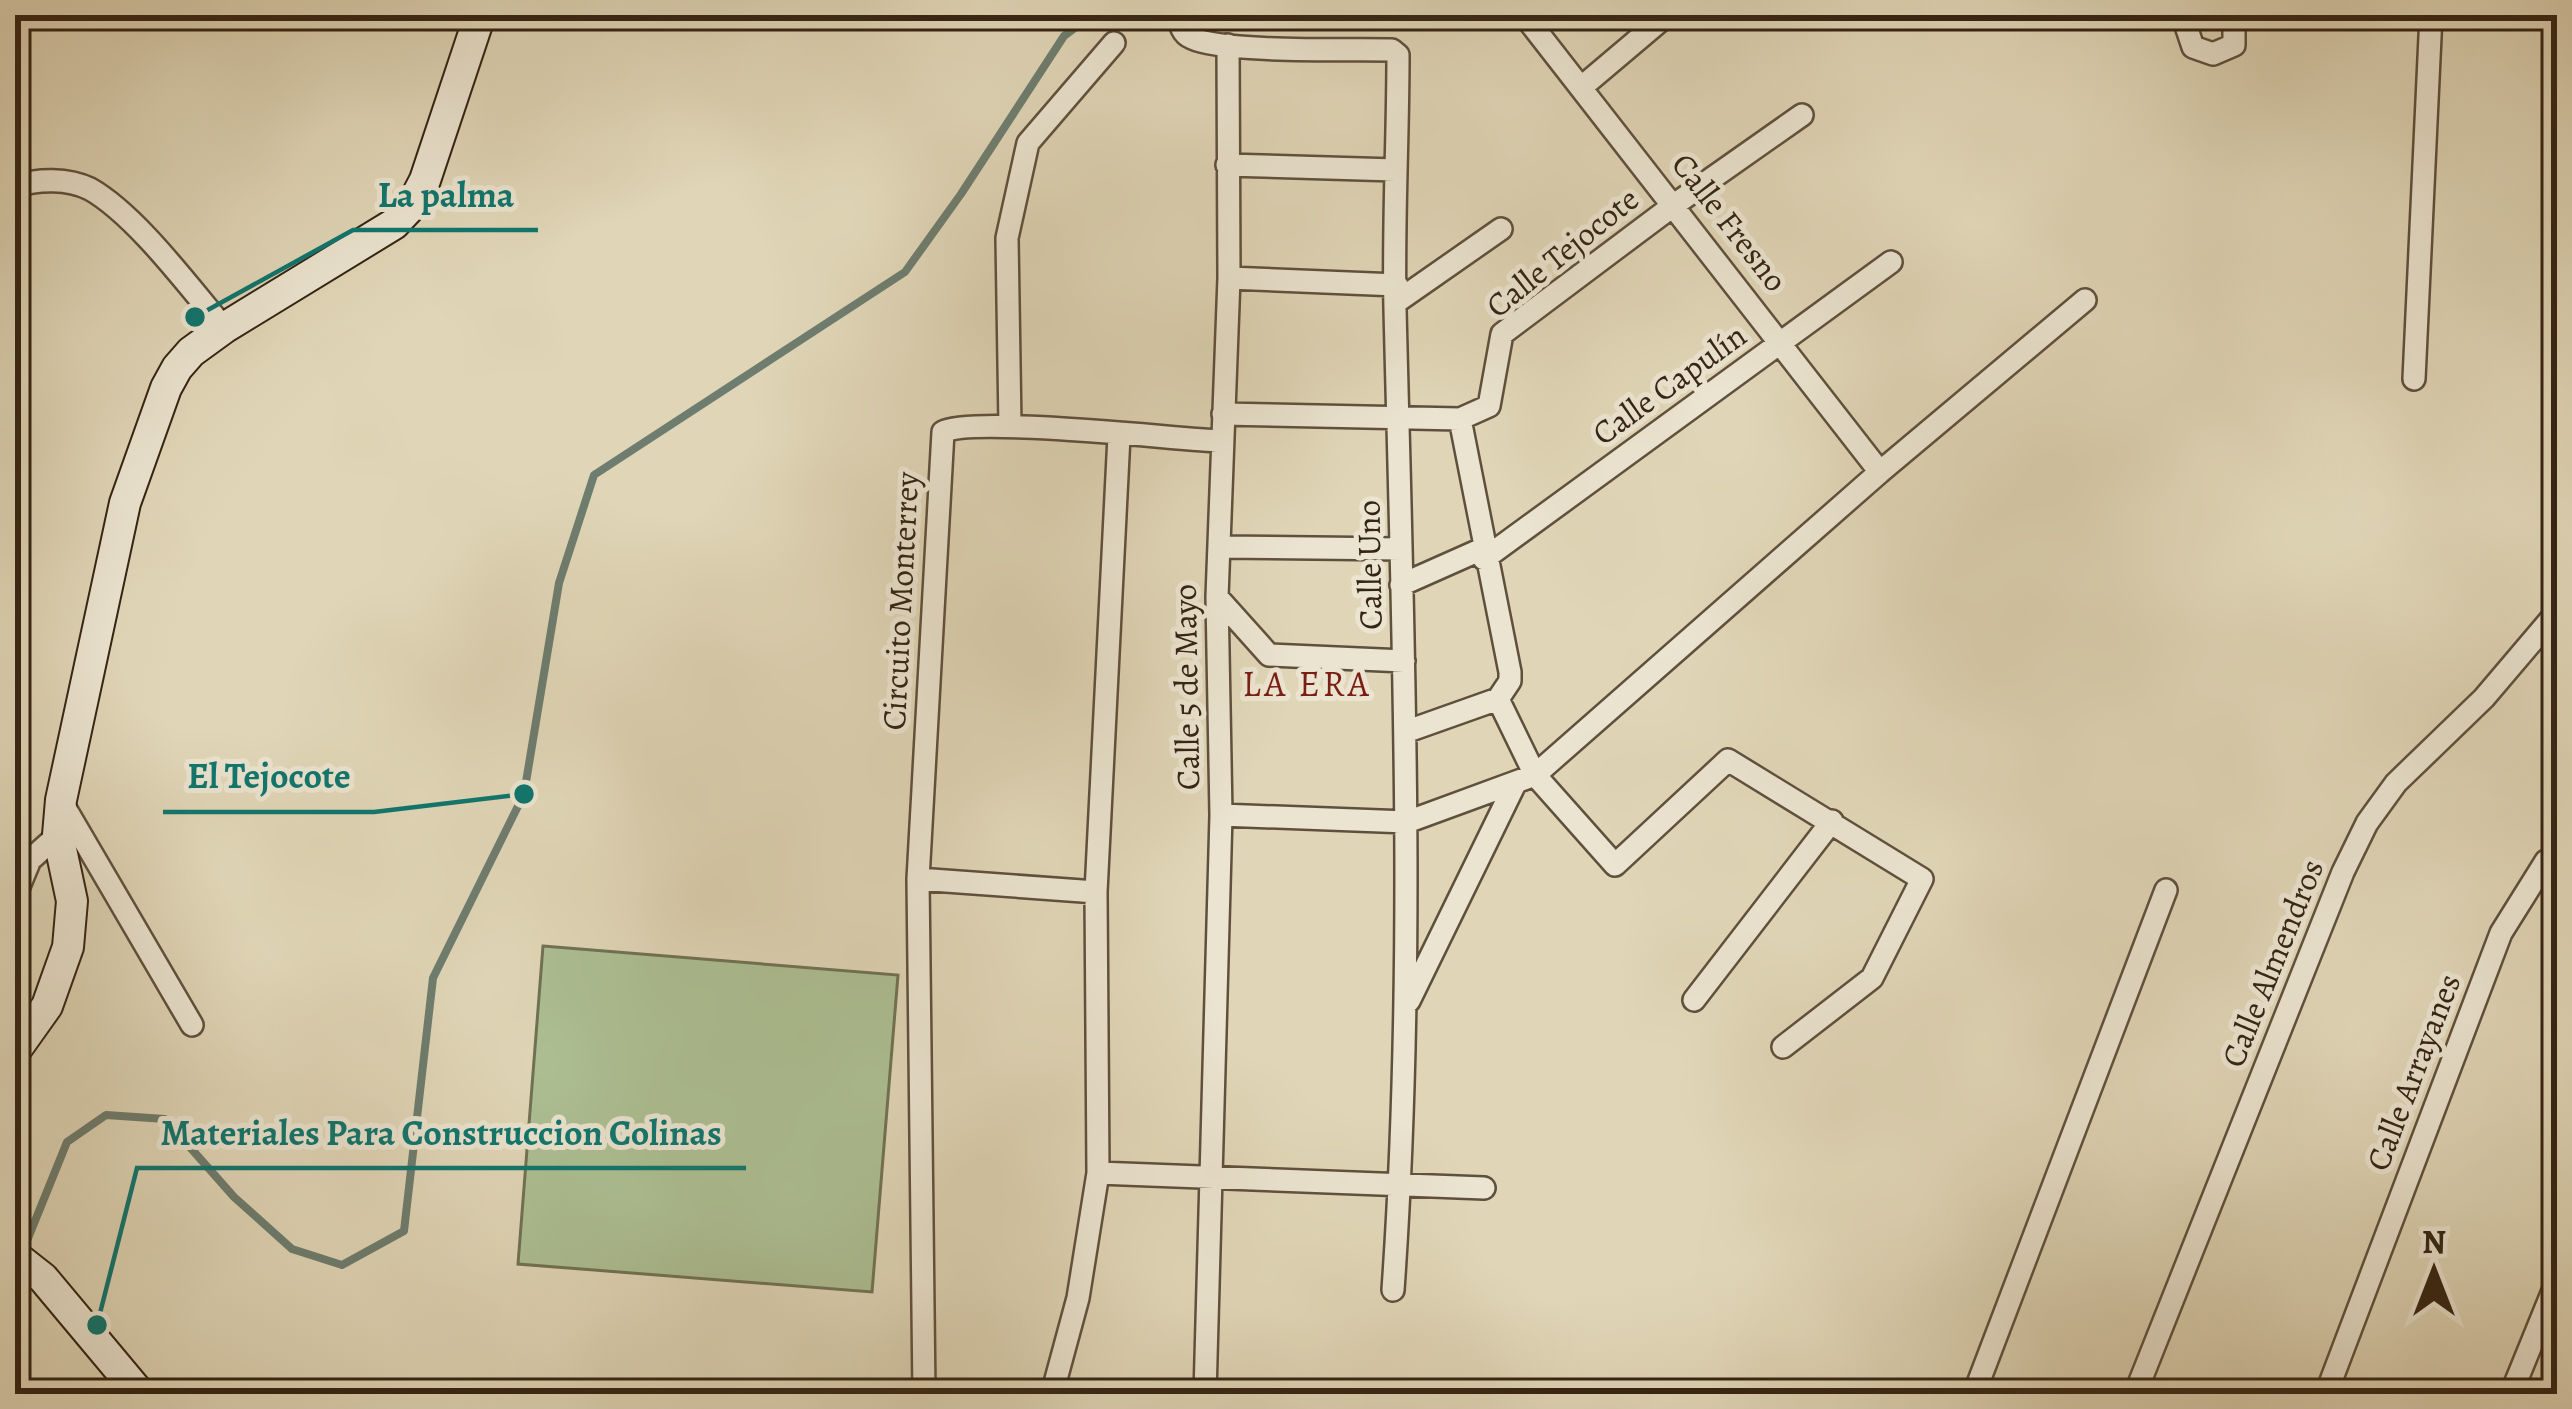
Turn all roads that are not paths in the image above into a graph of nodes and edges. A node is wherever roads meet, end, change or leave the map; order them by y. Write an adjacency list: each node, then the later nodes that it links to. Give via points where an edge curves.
1 (480, 15): 21 (main road, via 412,205 394,224)
2 (1179, 15): 9 (street, via 1193,39)
3 (1524, 15): 10 (street, Calle Fresno)
4 (1667, 15): 10 (street)
5 (2191, 15): 6 (street, via 2193,46 2212,54 2234,45)
6 (2234, 15)
7 (2432, 15): 23 (street)
8 (1114, 43): 27 (street, via 1028,143 1007,238)
9 (1228, 45): 12 (street, Calle 5 de Mayo); 13 (street, Calle Uno, via 1392,50)
10 (1582, 86): 15 (street, Calle Fresno)
11 (1802, 115): 15 (street)
12 (1227, 165): 13 (street); 18 (street, Calle 5 de Mayo)
13 (1395, 170): 19 (street, Calle Uno)
14 (15, 186): 21 (street, via 60,181 90,189 138,230)
15 (1674, 205): 22 (street, Calle Fresno); 26 (street, Calle Tejocote, via 1502,334 1492,401)
16 (1501, 229): 19 (street)
17 (1892, 262): 22 (street, Calle Capulín)
18 (1229, 278): 19 (street); 24 (street, Calle 5 de Mayo)
19 (1396, 294): 25 (street, Calle Uno)
20 (2084, 300): 30 (street)
21 (224, 328): 42 (main road, via 191,352 166,388 124,503)
22 (1782, 342): 30 (street, Calle Fresno); 33 (street, Calle Capulín)
23 (2414, 379)
24 (1223, 414): 25 (street); 29 (street, Calle 5 de Mayo)
25 (1400, 417): 26 (street); 32 (street, Calle Uno)
26 (1460, 419): 33 (street)
27 (1010, 426): 28 (street, Circuito Monterrey); 48 (street, Circuito Monterrey, via 943,432)
28 (1119, 436): 29 (street, Circuito Monterrey); 50 (street)
29 (1220, 441): 31 (street, Calle 5 de Mayo)
30 (1880, 472): 40 (street)
31 (1219, 547): 32 (street); 35 (street, Calle 5 de Mayo)
32 (1400, 550): 34 (street, Calle Uno)
33 (1484, 554): 34 (street, Calle Capulín); 38 (street, via 1510,672)
34 (1401, 585): 37 (street, Calle Uno)
35 (1217, 597): 37 (street, via 1268,655); 43 (street, Calle 5 de Mayo)
36 (2557, 612): 69 (street, Calle Almendros, via 2367,823)
37 (1405, 661): 39 (street, Calle Uno)
38 (1498, 699): 39 (street); 40 (street)
39 (1405, 732): 45 (street, Calle Uno)
40 (1535, 775): 41 (street); 44 (street, via 1615,865 1728,760)
41 (1514, 786): 45 (street); 53 (street)
42 (61, 800): 46 (main road); 54 (street)
43 (1221, 815): 45 (street); 58 (street, Calle 5 de Mayo)
44 (1832, 821): 52 (street); 55 (street, via 1922,879 1872,978)
45 (1407, 822): 53 (street, Calle Uno)
46 (58, 835): 51 (street, via 30,860); 56 (main road, via 72,901 68,947 46,1006)
47 (2557, 854): 70 (street, Calle Arrayanes, via 2500,933)
48 (918, 879): 50 (street); 65 (street, Circuito Monterrey)
49 (2166, 890): 68 (street)
50 (1096, 892): 57 (street)
51 (15, 896)
52 (1694, 1000)
53 (1404, 1011): 59 (street, Calle Uno)
54 (193, 1025)
55 (1783, 1047)
56 (15, 1051)
57 (1097, 1173): 58 (street); 66 (street, via 1078,1298)
58 (1210, 1175): 59 (street); 67 (street, Calle 5 de Mayo)
59 (1401, 1184): 60 (street); 63 (street, Calle Uno)
60 (1484, 1188)
61 (15, 1256): 64 (main road, via 43,1277)
62 (2557, 1281): 71 (street)
63 (1394, 1290)
64 (140, 1394)
65 (924, 1394)
66 (1052, 1394)
67 (1205, 1394)
68 (1974, 1394)
69 (2135, 1394)
70 (2326, 1394)
71 (2511, 1394)

